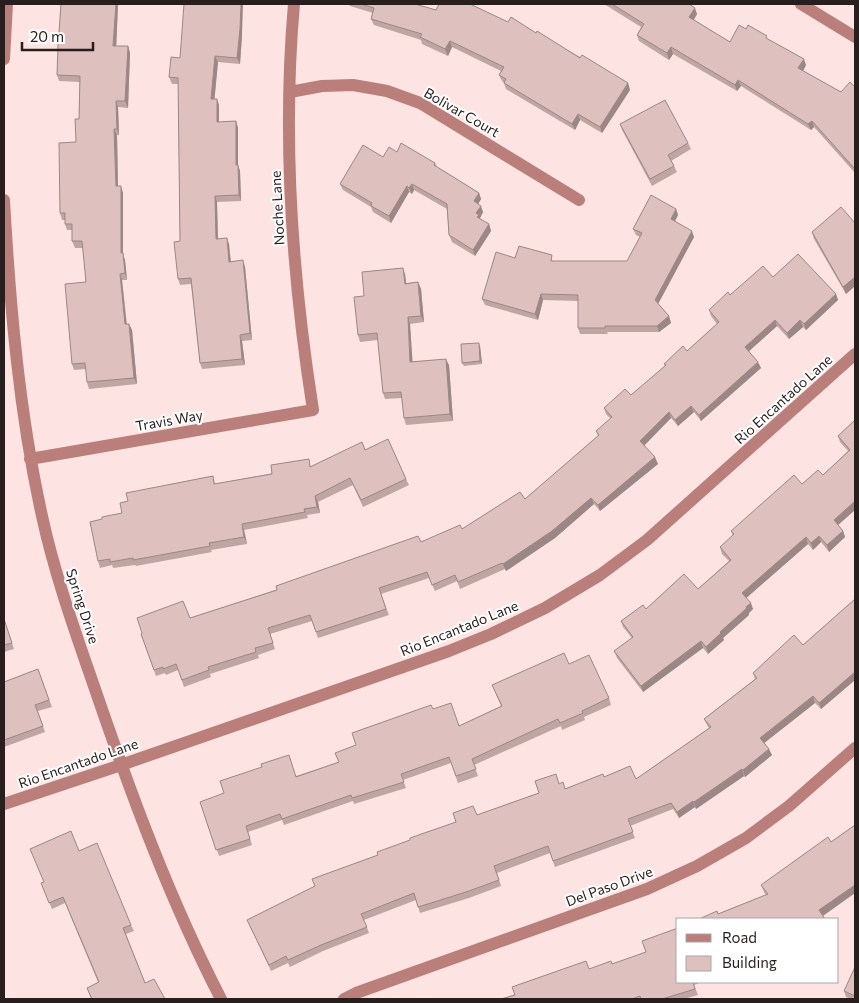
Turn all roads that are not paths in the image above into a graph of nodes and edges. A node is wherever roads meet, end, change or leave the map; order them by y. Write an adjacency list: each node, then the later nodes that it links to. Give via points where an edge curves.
1 (7, 4): 5 (street)
2 (294, 4): 6 (street, Noche Lane)
3 (801, 4): 4 (street)
4 (855, 37)
5 (4, 59)
6 (290, 92): 8 (street, Bolivar Court, via 353,85 388,91 420,103); 10 (street, Noche Lane, via 290,187 296,280)
7 (4, 200): 11 (street, Spring Drive, via 9,297)
8 (579, 200)
9 (855, 354): 13 (street, Rio Encantado Lane, via 647,540 600,575 545,608 457,647)
10 (313, 410): 11 (street, Travis Way)
11 (30, 459): 13 (street, Spring Drive, via 62,595)
12 (855, 748): 16 (street, Del Paso Drive, via 789,806 746,838 696,866 647,889)
13 (121, 765): 14 (street, Rio Encantado Lane); 15 (street, Spring Drive, via 158,864)
14 (4, 804)
15 (220, 999)
16 (344, 999)

